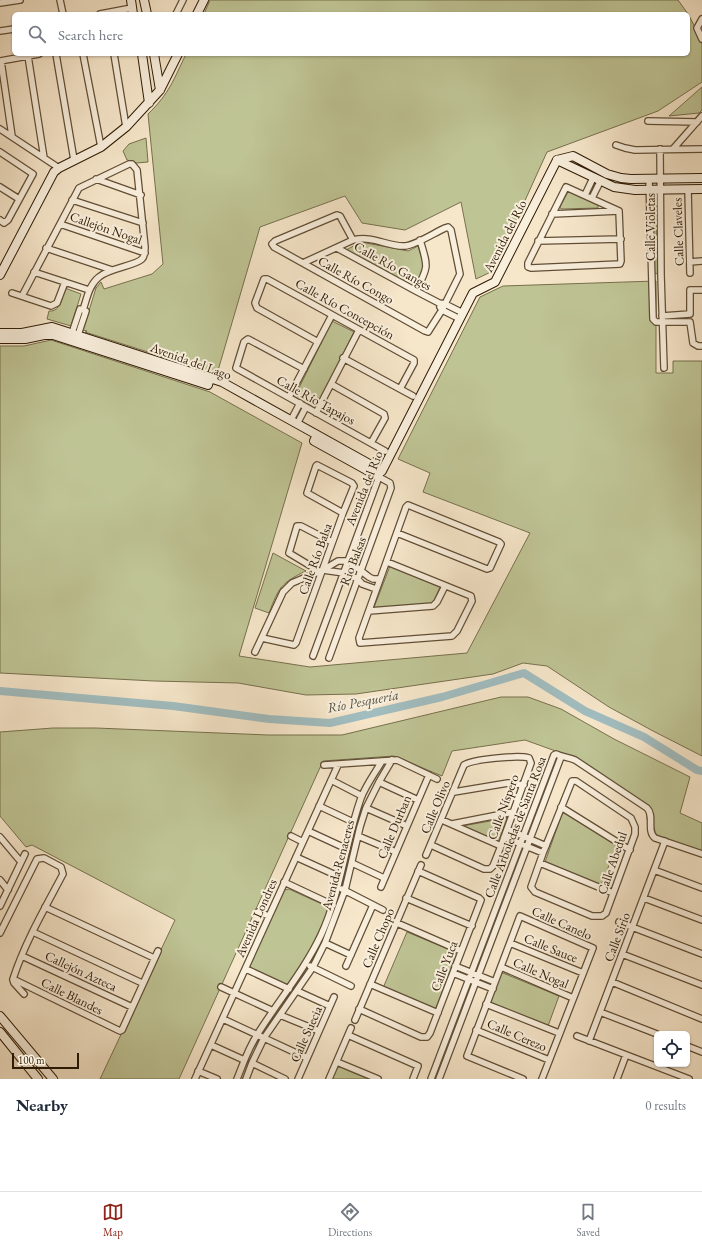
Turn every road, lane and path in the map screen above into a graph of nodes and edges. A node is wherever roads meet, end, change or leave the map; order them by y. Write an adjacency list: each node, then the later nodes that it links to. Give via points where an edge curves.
1 (20, 0): 6 (street)
2 (60, 0): 8 (street)
3 (183, 0): 11 (street)
4 (204, 0): 12 (street)
5 (146, 1): 10 (street)
6 (0, 4)
7 (132, 7): 9 (street)
8 (63, 12)
9 (109, 12)
10 (146, 12)
11 (177, 12)
12 (198, 12)
13 (702, 19): 16 (street, via 697,29)
14 (12, 29): 15 (street)
15 (0, 32)
16 (702, 39)
17 (28, 56): 24 (street); 39 (street)
18 (56, 56): 40 (street)
19 (83, 56): 34 (street)
20 (114, 56): 30 (street)
21 (155, 56): 25 (street)
22 (177, 56): 25 (street)
23 (142, 57): 26 (street)
24 (0, 61): 32 (street)
25 (160, 90): 26 (street)
26 (149, 103): 30 (street)
27 (702, 116): 29 (street)
28 (648, 121): 29 (street)
29 (697, 122): 36 (street)
30 (126, 127): 34 (street)
31 (0, 129): 32 (street)
32 (12, 136): 39 (street)
33 (616, 145): 35 (street, via 634,150)
34 (101, 147): 40 (street)
35 (660, 149): 36 (street); 47 (street, Calle Violetas)
36 (672, 149): 37 (street)
37 (702, 149)
38 (0, 152): 57 (street, via 33,174)
39 (44, 158): 42 (street)
40 (74, 160): 42 (street)
41 (558, 160): 43 (street, via 572,156); 48 (street); 89 (street, Avenida del Río, via 495,282 473,293)
42 (59, 168): 77 (street, via 54,172)
43 (601, 171): 46 (street, via 621,178); 48 (street)
44 (702, 178): 47 (street)
45 (96, 179): 54 (street); 54 (street, via 132,164 137,170); 58 (street, via 79,188)
46 (649, 179): 47 (street); 50 (street, Calle Violetas)
47 (661, 179): 53 (street, Calle Violetas)
48 (597, 180): 50 (street, via 621,189); 55 (street); 56 (street)
49 (0, 187): 57 (street)
50 (650, 189): 53 (street); 78 (street, Calle Violetas)
51 (688, 189): 52 (street); 53 (street); 72 (street, Calle Claveles)
52 (702, 189)
53 (661, 190): 79 (street, Calle Violetas)
54 (141, 195): 62 (street)
55 (585, 195): 56 (street); 60 (street, via 566,187)
56 (592, 198): 59 (street)
57 (20, 199): 61 (street)
58 (72, 200): 62 (street, Callejón Nogal); 63 (street)
59 (619, 211): 60 (street); 64 (street)
60 (552, 214): 67 (street)
61 (3, 221)
62 (143, 223): 70 (street)
63 (60, 224): 68 (street); 70 (street, Callejón Nogal)
64 (621, 239): 67 (street); 67 (street, via 622,262 618,265 531,268 528,263)
65 (353, 240): 66 (street, via 366,239 405,246); 69 (street); 73 (street, Calle Río Congo, via 339,215 299,230 272,244)
66 (420, 240): 84 (street, via 427,266); 86 (street, via 444,228 448,227 451,230 460,274)
67 (538, 241)
68 (46, 248): 74 (street); 75 (street)
69 (337, 248): 73 (street); 84 (street, Calle Río Ganges)
70 (145, 253): 74 (street, via 139,261)
71 (702, 261): 72 (street)
72 (690, 262): 76 (street, Calle Claveles)
73 (303, 263): 87 (street, Calle Río Congo, via 425,332 430,331)
74 (112, 270): 81 (street, via 98,277)
75 (34, 272): 80 (street); 85 (street)
76 (690, 273)
77 (0, 275)
78 (652, 275): 79 (street, Calle Violetas); 90 (street, Calle Violetas, via 653,319 656,322)
79 (661, 275): 90 (street, Calle Violetas)
80 (65, 282): 81 (street); 85 (street, via 54,305 48,306)
81 (89, 290): 93 (street)
82 (702, 290): 90 (street, via 690,290 690,314)
83 (12, 292): 85 (street)
84 (416, 292): 86 (street, Calle Río Ganges)
85 (22, 296)
86 (442, 304): 87 (street); 89 (street, Calle Río Ganges)
87 (442, 310): 89 (street)
88 (332, 315): 91 (street, Calle Río Concepción); 95 (street); 95 (street, Calle Río Concepción, via 264,279 256,306)
89 (461, 316): 111 (street, Avenida del Rio)
90 (662, 319): 96 (street, via 690,322 693,343); 99 (street, Calle Violetas)
91 (359, 330): 97 (street); 102 (street, Calle Río Concepción, via 415,361)
92 (0, 333): 93 (street, Avenida del Lago, via 22,333 52,327)
93 (75, 334): 98 (street, Avenida del Lago)
94 (0, 339): 98 (street, Avenida del Lago, via 53,335)
95 (318, 342): 100 (street)
96 (702, 346)
97 (344, 358): 101 (street); 102 (street)
98 (146, 361): 108 (street, Avenida del Lago, via 209,382 222,382)
99 (664, 368)
100 (304, 369): 104 (street); 104 (street, Calle Río Tapajos, via 251,340 246,340 236,368)
101 (331, 384): 107 (street); 109 (street, via 385,416)
102 (400, 389): 103 (street)
103 (413, 396)
104 (289, 398): 105 (street, Calle Río Tapajos)
105 (300, 403): 106 (street, Calle Río Tapajos); 108 (street)
106 (306, 407): 107 (street, Calle Río Tapajos); 108 (street)
107 (316, 413): 109 (street, Calle Río Tapajos)
108 (294, 422): 111 (street, Avenida del Lago, via 315,438)
109 (371, 443): 110 (street, Calle Río Tapajos)
110 (385, 451)
111 (380, 474): 115 (street, Avenida del Rio); 118 (street, Rio Balsas, via 392,486)
112 (343, 513): 112 (street, Calle Río Balsa, via 353,484 315,466 308,494); 114 (street, Calle Río Balsa)
113 (397, 533): 113 (street, via 488,569 501,543 411,506 406,508); 116 (street)
114 (332, 542): 117 (street, Calle Río Balsa); 117 (street, via 298,525 289,553)
115 (348, 562): 117 (street, via 338,561); 118 (street); 119 (street, Avenida del Rio)
116 (387, 562): 121 (street); 122 (street)
117 (321, 570): 119 (street); 125 (street, via 292,583 283,592); 125 (street, Calle Río Balsa, via 296,642 294,644)
118 (362, 572): 120 (street, Rio Balsas); 121 (street, via 373,579)
119 (344, 573): 120 (street); 127 (street, Avenida del Rio)
120 (358, 579): 123 (street, via 362,584); 128 (street, Rio Balsas)
121 (380, 579): 123 (street)
122 (445, 586): 124 (street, via 437,602 432,606); 124 (street, via 471,596 472,599 457,631 452,636 360,644 359,638)
123 (376, 589): 124 (street)
124 (369, 611)
125 (262, 638): 126 (street)
126 (255, 652)
127 (313, 656)
128 (329, 658)
129 (561, 757): 155 (street, Calle Arboledas de Santa Rosa, via 556,754 554,756); 158 (street, Calle Arboledas de Santa Rosa); 159 (street, via 575,760 647,808 651,813 652,836)
130 (392, 760): 131 (street); 135 (street, via 403,762); 138 (street, Avenida Renaceres)
131 (382, 761): 133 (street); 141 (street, Avenida Renaceres)
132 (324, 765): 133 (street)
133 (338, 765): 137 (street, Avenida Londres)
134 (462, 768): 139 (street, Calle Níspero, via 464,764 471,762 509,757 529,758 531,763); 140 (street, Calle Olivo)
135 (429, 775): 136 (street); 142 (street, Calle Durban)
136 (437, 779)
137 (331, 780): 141 (street); 143 (street, Avenida Londres)
138 (379, 782): 142 (street); 145 (street, Avenida Renaceres)
139 (524, 785): 140 (street, via 508,783); 146 (street, Calle Níspero)
140 (454, 792): 147 (street, Calle Olivo)
141 (362, 796): 148 (street, Avenida Renaceres)
142 (418, 800): 150 (street, Calle Durban)
143 (319, 806): 148 (street); 152 (street, Avenida Londres)
144 (561, 807): 164 (street, Calle Abedul); 167 (street); 167 (street, Calle Abedul, via 571,783 576,781 631,818 636,826)
145 (366, 808): 150 (street); 154 (street, Avenida Renaceres)
146 (513, 812): 149 (street); 151 (street, Calle Níspero)
147 (442, 820): 149 (street); 162 (street, Calle Olivo)
148 (354, 822): 166 (street, Avenida Renaceres)
149 (452, 824): 163 (street)
150 (407, 826): 168 (street, Calle Durban)
151 (507, 829): 155 (street); 157 (street, Calle Níspero)
152 (308, 831): 160 (street, Avenida Londres); 166 (street)
153 (291, 836): 160 (street)
154 (358, 836): 168 (street); 175 (street, Avenida Renaceres)
155 (523, 836): 158 (street); 161 (street, Calle Arboledas de Santa Rosa)
156 (0, 837): 174 (street)
157 (504, 837): 161 (street); 163 (street, Calle Níspero)
158 (531, 839): 164 (street); 165 (street, Calle Arboledas de Santa Rosa)
159 (665, 841): 171 (street); 178 (street, Calle Sirio)
160 (303, 842): 173 (street, Avenida Londres)
161 (521, 844): 165 (street); 222 (street, Calle Arboledas de Santa Rosa)
162 (431, 845): 163 (street, Calle Níspero, via 484,869 493,866); 172 (street, Calle Olivo)
163 (501, 846)
164 (546, 846): 169 (street, Calle Abedul)
165 (528, 847): 169 (street); 224 (street, Calle Arboledas de Santa Rosa)
166 (347, 849): 180 (street, Avenida Renaceres)
167 (630, 850): 189 (street, Calle Abedul)
168 (396, 852): 181 (street, Calle Durban)
169 (543, 853): 176 (street, Calle Abedul)
170 (25, 854): 174 (street)
171 (702, 854)
172 (426, 855)
173 (296, 856): 180 (street); 183 (street, Avenida Londres)
174 (21, 862): 187 (street)
175 (352, 863): 181 (street); 188 (street, Avenida Renaceres)
176 (540, 863): 189 (street); 189 (street, Calle Abedul, via 531,888 535,892 598,917 606,913)
177 (421, 864): 179 (street, Calle Chopo)
178 (654, 870): 186 (street); 191 (street, Calle Sirio)
179 (418, 871): 190 (street, Calle Chopo); 202 (street, Calle Yuca, via 481,899)
180 (340, 877): 184 (street, Avenida Renaceres)
181 (384, 878): 185 (street, Calle Durban)
182 (0, 880): 187 (street)
183 (284, 882): 192 (street); 198 (street, Avenida Londres)
184 (338, 886): 188 (street); 192 (street, Avenida Renaceres)
185 (381, 887)
186 (702, 888)
187 (8, 890): 194 (street)
188 (345, 890): 193 (street); 206 (street, Avenida Renaceres)
189 (613, 893)
190 (406, 898): 201 (street, Calle Chopo); 202 (street)
191 (644, 898): 199 (street); 203 (street, Calle Sirio)
192 (333, 904): 215 (street, Avenida Renaceres, via 322,934)
193 (373, 904): 196 (street); 212 (street)
194 (0, 906)
195 (45, 907): 204 (street); 205 (street, via 63,874 61,868 44,858 39,858); 214 (street)
196 (383, 910)
197 (258, 912): 198 (street)
198 (269, 916): 220 (street, Avenida Londres)
199 (702, 920)
200 (619, 922): 203 (street)
201 (396, 923): 209 (street); 231 (street, Calle Chopo)
202 (472, 926): 209 (street, Calle Yuca)
203 (633, 928): 210 (street, Calle Sirio); 211 (street)
204 (33, 932): 213 (street); 229 (street)
205 (0, 933)
206 (325, 943): 212 (street); 218 (street, Avenida Renaceres)
207 (510, 943): 219 (street, Calle Canelo); 223 (street, Calle Sauce); 223 (street, Calle Canelo, via 520,916 592,946 593,950)
208 (158, 950): 214 (street)
209 (461, 951): 217 (street, Calle Yuca)
210 (622, 954): 228 (street, Calle Sirio); 232 (street)
211 (702, 954)
212 (351, 955): 216 (street)
213 (22, 956): 225 (street); 243 (street, Callejón Azteca)
214 (154, 958): 229 (street)
215 (306, 964): 218 (street); 235 (street, Avenida Renaceres)
216 (346, 966)
217 (455, 966): 221 (street, Calle Yuca); 222 (street)
218 (313, 967): 233 (street); 237 (street, Avenida Renaceres)
219 (501, 967): 227 (street, Calle Canelo); 241 (street, Calle Nogal)
220 (246, 969): 235 (street); 239 (street, Avenida Londres)
221 (453, 973): 226 (street); 248 (street, Calle Yuca)
222 (471, 973): 224 (street); 226 (street, Calle Arboledas de Santa Rosa)
223 (583, 973): 241 (street, Calle Canelo)
224 (478, 976): 227 (street); 230 (street, Calle Arboledas de Santa Rosa)
225 (13, 979): 238 (street); 243 (street, Calle Blandes, via 120,1031)
226 (469, 980): 230 (street); 287 (street, Calle Arboledas de Santa Rosa)
227 (495, 982): 236 (street, Calle Canelo)
228 (612, 982): 247 (street, Calle Sirio); 251 (street)
229 (142, 983): 243 (street)
230 (476, 983): 236 (street); 288 (street, Calle Arboledas de Santa Rosa)
231 (370, 984): 245 (street, Calle Chopo); 248 (street)
232 (702, 985)
233 (351, 986)
234 (221, 988): 239 (street)
235 (289, 988): 246 (street, Avenida Renaceres)
236 (493, 989): 242 (street, Calle Canelo)
237 (297, 992): 244 (street); 249 (street, Avenida Renaceres)
238 (24, 994)
239 (234, 994): 246 (street); 252 (street, Avenida Londres)
240 (334, 997): 244 (street, Calle Suecia)
241 (573, 998): 259 (street, Calle Canelo)
242 (486, 1004): 255 (street, Calle Canelo); 259 (street)
243 (132, 1006)
244 (330, 1006): 257 (street, Calle Suecia)
245 (360, 1009): 248 (street, Calle Yuca, via 424,1038 428,1035); 253 (street, Calle Chopo)
246 (273, 1011): 260 (street, Avenida Renaceres)
247 (600, 1012): 258 (street); 264 (street, Calle Sirio)
248 (438, 1013)
249 (280, 1015): 257 (street); 263 (street, Avenida Renaceres)
250 (0, 1016): 275 (street)
251 (702, 1018)
252 (223, 1019): 260 (street); 265 (street, Avenida Londres)
253 (355, 1020)
254 (351, 1028): 261 (street)
255 (476, 1030): 271 (street, Calle Cerezo); 289 (street, Calle Canelo, via 467,1056)
256 (0, 1032): 276 (street)
257 (319, 1032): 269 (street, Calle Suecia)
258 (654, 1033)
259 (559, 1034): 271 (street, Calle Canelo)
260 (257, 1035): 263 (street); 270 (street, Avenida Renaceres)
261 (348, 1035): 272 (street); 286 (street, via 418,1066)
262 (577, 1036): 264 (street)
263 (264, 1038): 269 (street); 273 (street, Avenida Renaceres)
264 (588, 1041): 268 (street)
265 (211, 1045): 270 (street); 274 (street, Avenida Londres)
266 (690, 1047): 267 (street)
267 (702, 1052)
268 (626, 1055): 291 (street); 292 (street)
269 (307, 1058): 283 (street, Calle Suecia)
270 (244, 1060): 280 (street, Avenida Renaceres)
271 (549, 1060): 290 (street, Calle Canelo)
272 (337, 1062): 284 (street); 285 (street)
273 (252, 1063): 281 (street, Avenida Renaceres); 282 (street)
274 (198, 1071): 278 (street, Avenida Londres); 279 (street)
275 (47, 1072): 276 (street); 277 (street)
276 (38, 1079)
277 (53, 1079)
278 (195, 1079)
279 (217, 1079)
280 (237, 1079)
281 (246, 1079)
282 (285, 1079)
283 (298, 1079)
284 (329, 1079)
285 (378, 1079)
286 (413, 1079)
287 (431, 1079)
288 (439, 1079)
289 (523, 1079)
290 (542, 1079)
291 (617, 1079)
292 (689, 1079)

